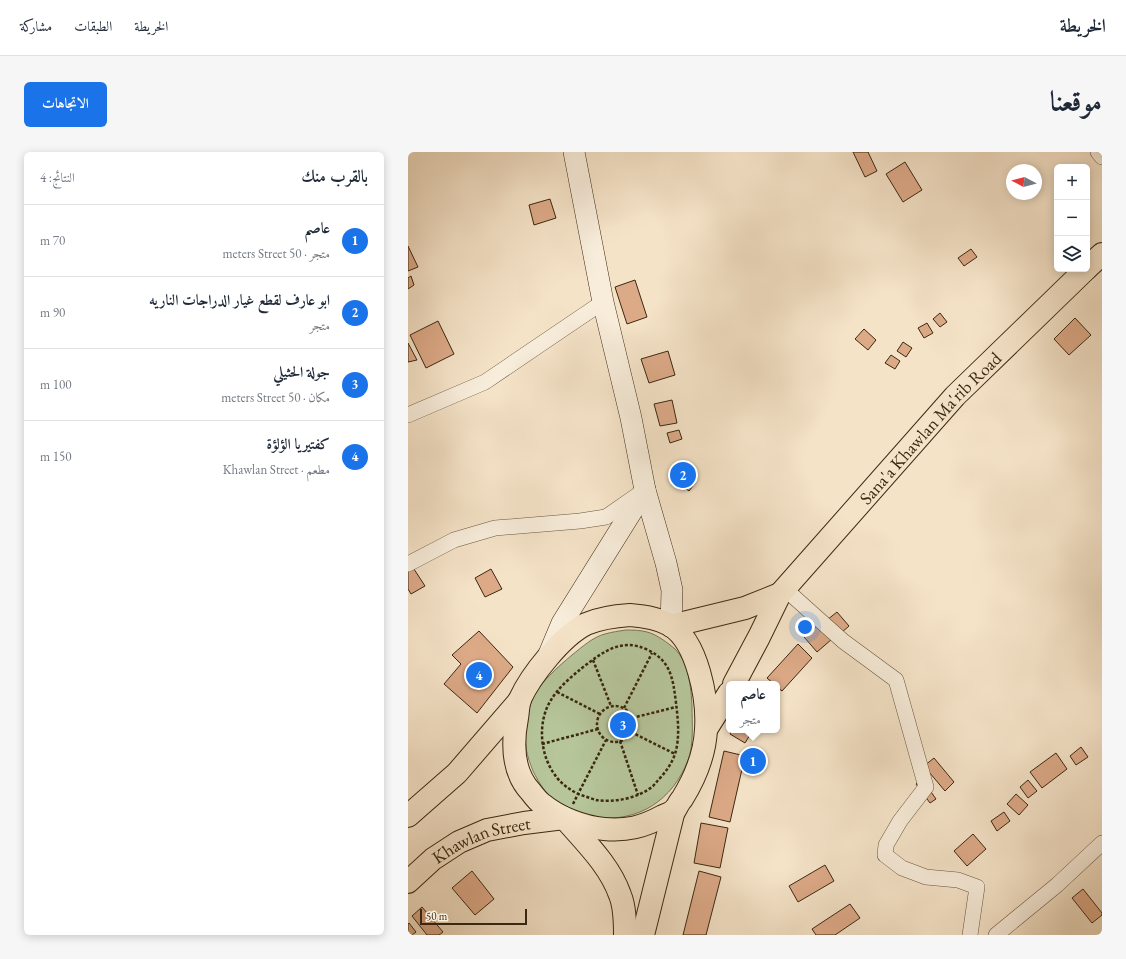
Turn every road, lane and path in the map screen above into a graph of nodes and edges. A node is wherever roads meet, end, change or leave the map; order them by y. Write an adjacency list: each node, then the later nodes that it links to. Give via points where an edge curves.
1 (574, 152): 7 (street)
2 (1098, 152): 3 (street)
3 (1102, 157)
4 (1102, 254): 5 (main road, Sana'a Khawlan Ma'rib Road)
5 (1090, 266)
6 (1084, 272): 11 (main road, Sana'a Khawlan Ma'rib Road, via 955,396)
7 (602, 302): 8 (street, via 485,382); 9 (street, via 631,418)
8 (408, 415)
9 (645, 490): 10 (street, via 606,517 495,528 454,540); 12 (street, via 672,590); 14 (street, via 562,623)
10 (408, 564)
11 (782, 591): 12 (main road, via 745,608); 16 (main road); 41 (street, via 896,680 926,787 900,821 886,845 884,855 902,868 926,877 958,880 977,887)
12 (671, 626): 14 (main road, via 644,616 609,616 585,625); 25 (main road, via 682,636 700,671)
13 (652, 653): 15 (path, via 638,646 620,645); 21 (path, via 667,665 674,683); 22 (path)
14 (549, 654): 19 (main road)
15 (593, 660): 17 (path); 20 (path)
16 (736, 681)
17 (557, 692): 23 (path); 30 (path, via 550,701 545,715)
18 (726, 698): 25 (main road)
19 (520, 700): 35 (main road, via 457,773); 36 (main road, via 514,734 518,770 527,788 542,804)
20 (611, 706): 22 (path); 23 (path)
21 (677, 706): 24 (path); 31 (path, via 678,738)
22 (624, 708): 24 (path)
23 (600, 714): 26 (path)
24 (632, 718): 27 (path)
25 (706, 728): 34 (main road, via 698,765 690,785)
26 (598, 729): 28 (path); 30 (path)
27 (631, 732): 29 (path); 31 (path)
28 (606, 740): 29 (path); 32 (path)
29 (620, 741): 33 (path)
30 (542, 744): 32 (path, via 554,775)
31 (675, 754): 33 (path, via 669,768 652,786)
32 (578, 794): 33 (path, via 607,801); 36 (path)
33 (638, 795)
34 (674, 810): 36 (main road, via 649,824 616,830 590,828); 40 (main road)
35 (408, 816)
36 (564, 818): 38 (main road, Khawlan Street, via 487,830 459,842 433,859); 39 (main road, via 611,876 621,896)
37 (1102, 843): 42 (street)
38 (408, 882)
39 (625, 935)
40 (644, 935)
41 (970, 935)
42 (996, 935)

